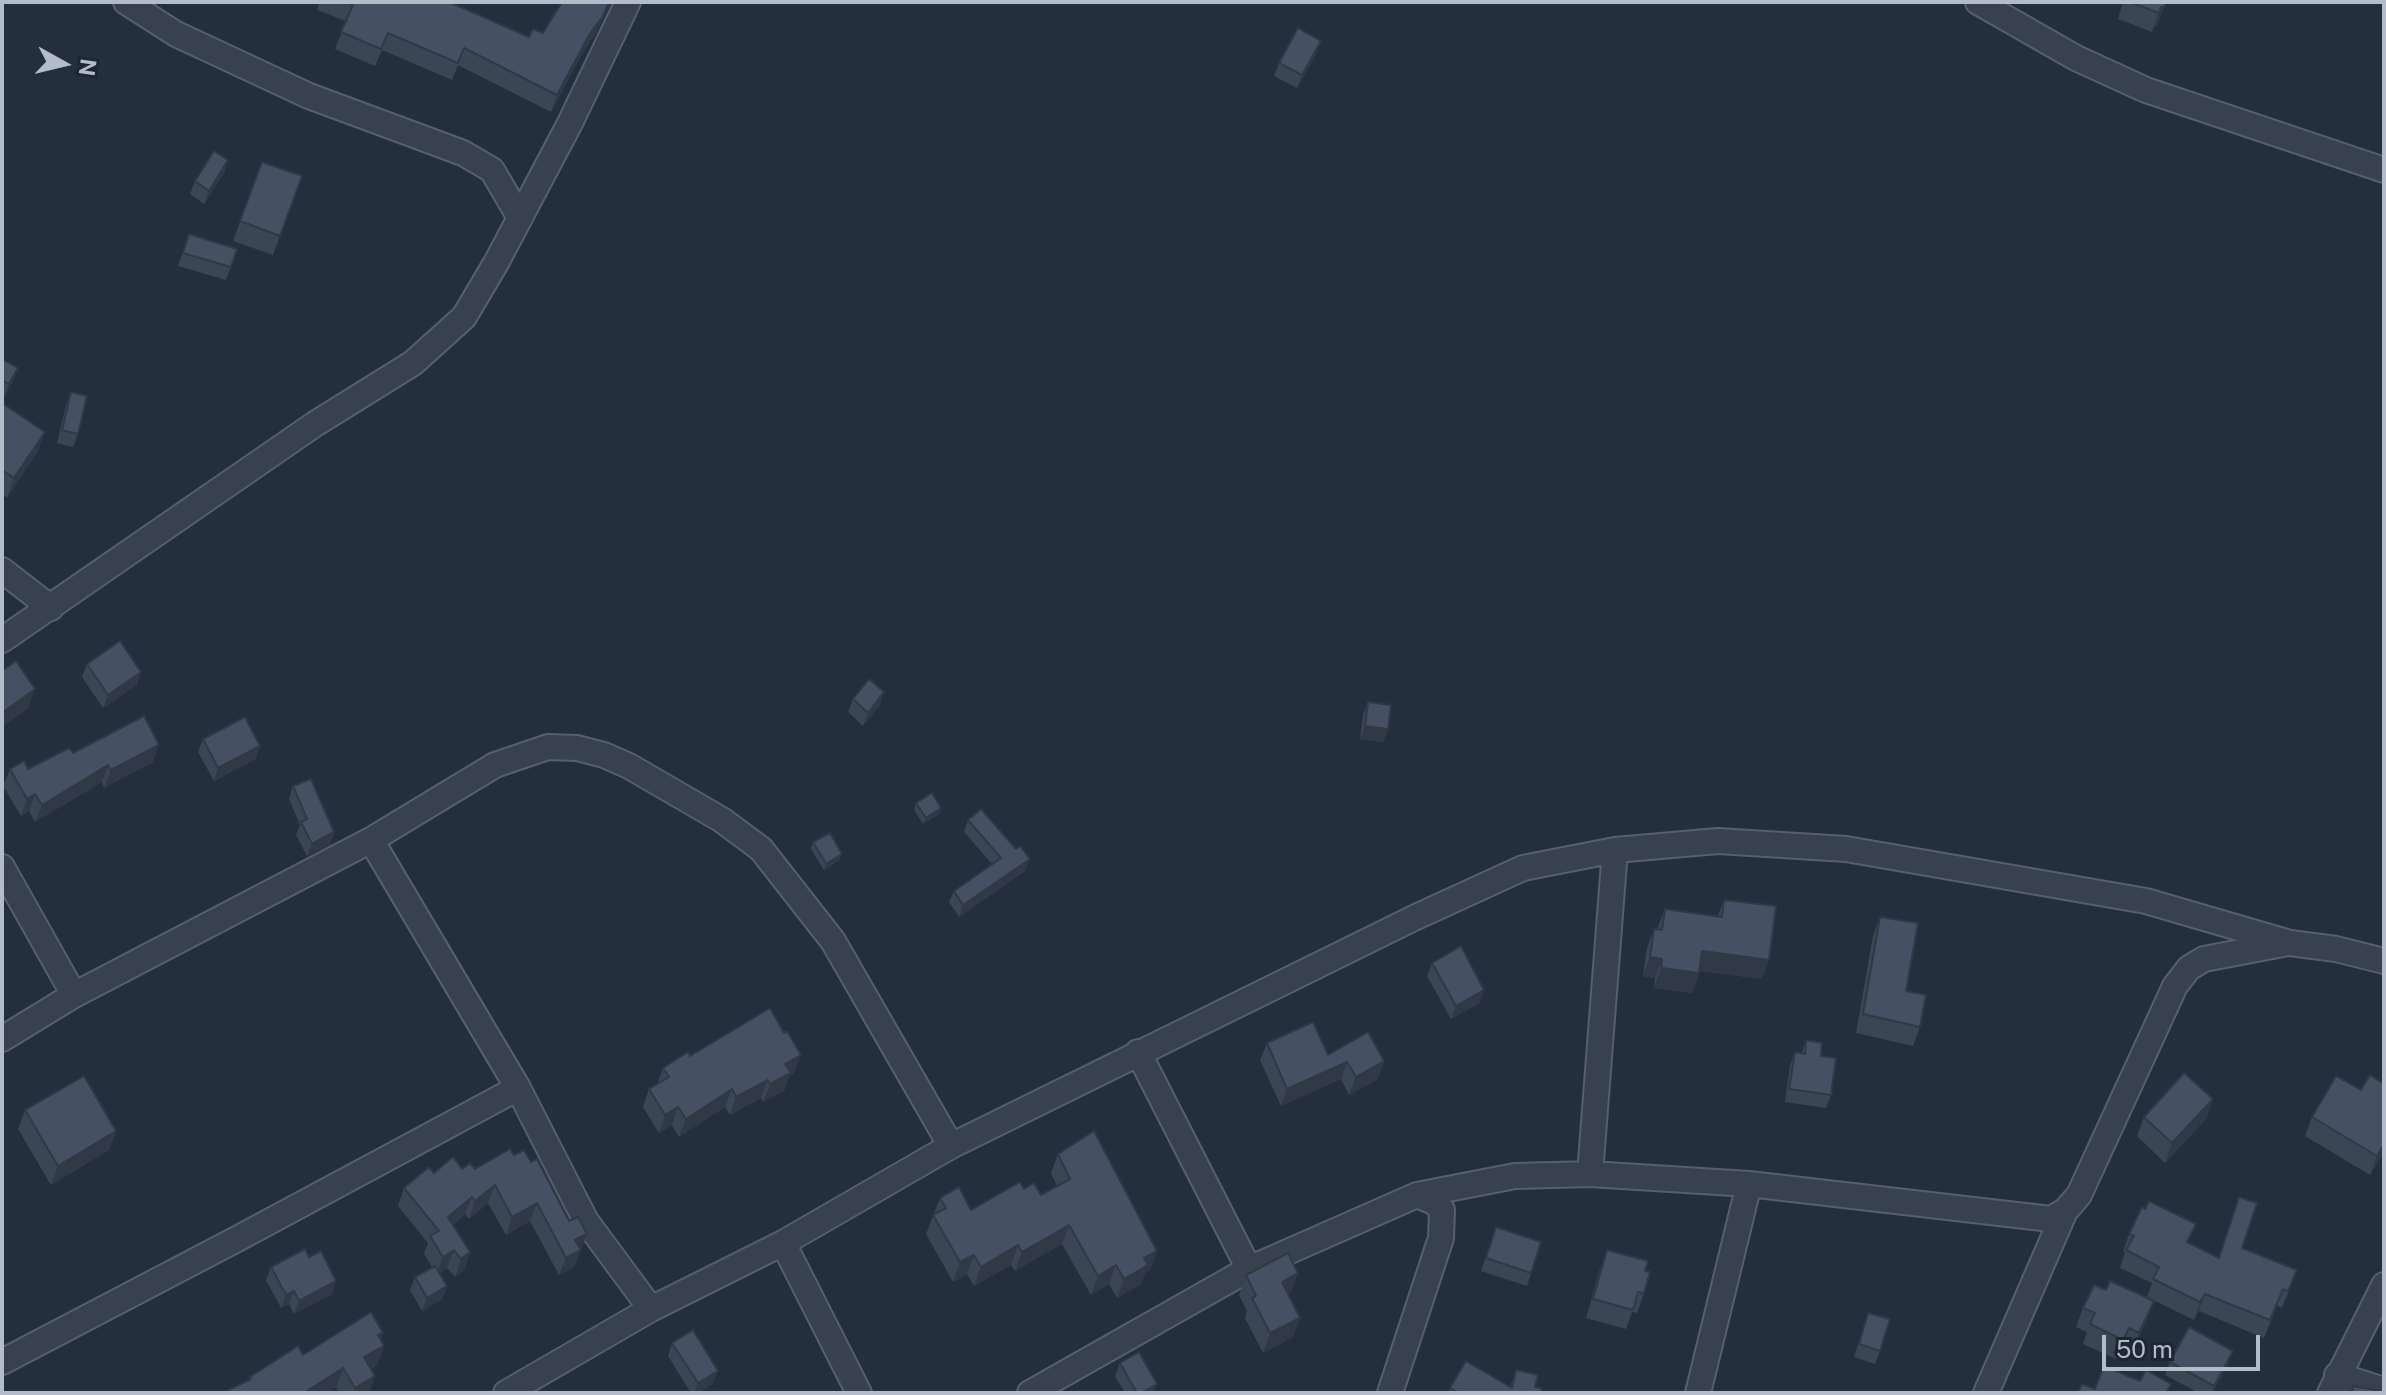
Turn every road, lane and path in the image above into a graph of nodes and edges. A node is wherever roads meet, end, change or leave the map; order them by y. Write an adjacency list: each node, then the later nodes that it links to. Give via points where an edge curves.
1 (126, 2): 5 (street, via 176,34 309,96 463,153 492,170)
2 (1978, 2): 4 (street, via 2076,58 2146,90)
3 (627, 3): 5 (street)
4 (2384, 170)
5 (520, 218): 7 (street, via 464,317 413,363 315,424)
6 (2, 570): 7 (street)
7 (51, 608): 8 (street)
8 (2, 640)
9 (371, 840): 14 (street); 17 (street); 18 (street, via 495,765 548,747 577,748 629,766 761,849 833,941)
10 (1615, 850): 12 (street, via 1718,841 1846,849 2146,901); 16 (street, via 1523,868); 19 (street)
11 (2, 867): 14 (street)
12 (2290, 943): 13 (street); 22 (street, via 2204,959 2189,968 2175,986 2079,1195)
13 (2384, 961)
14 (74, 995): 15 (street)
15 (2, 1039)
16 (1138, 1052): 18 (street); 24 (street)
17 (518, 1088): 26 (street, via 586,1221); 27 (street)
18 (951, 1146): 23 (street)
19 (1590, 1174): 20 (street); 21 (street, via 1515,1176)
20 (1749, 1184): 22 (street, via 2051,1219); 34 (street)
21 (1417, 1195): 24 (street); 33 (street, via 1442,1210 1441,1238)
22 (2065, 1211): 35 (street)
23 (783, 1243): 26 (street); 31 (street)
24 (1249, 1269): 32 (street)
25 (2384, 1285): 28 (street)
26 (651, 1309): 29 (street)
27 (2, 1362)
28 (2334, 1384): 30 (street)
29 (520, 1390)
30 (2384, 1390)
31 (859, 1393)
32 (1030, 1393)
33 (1390, 1393)
34 (1698, 1393)
35 (1986, 1393)

